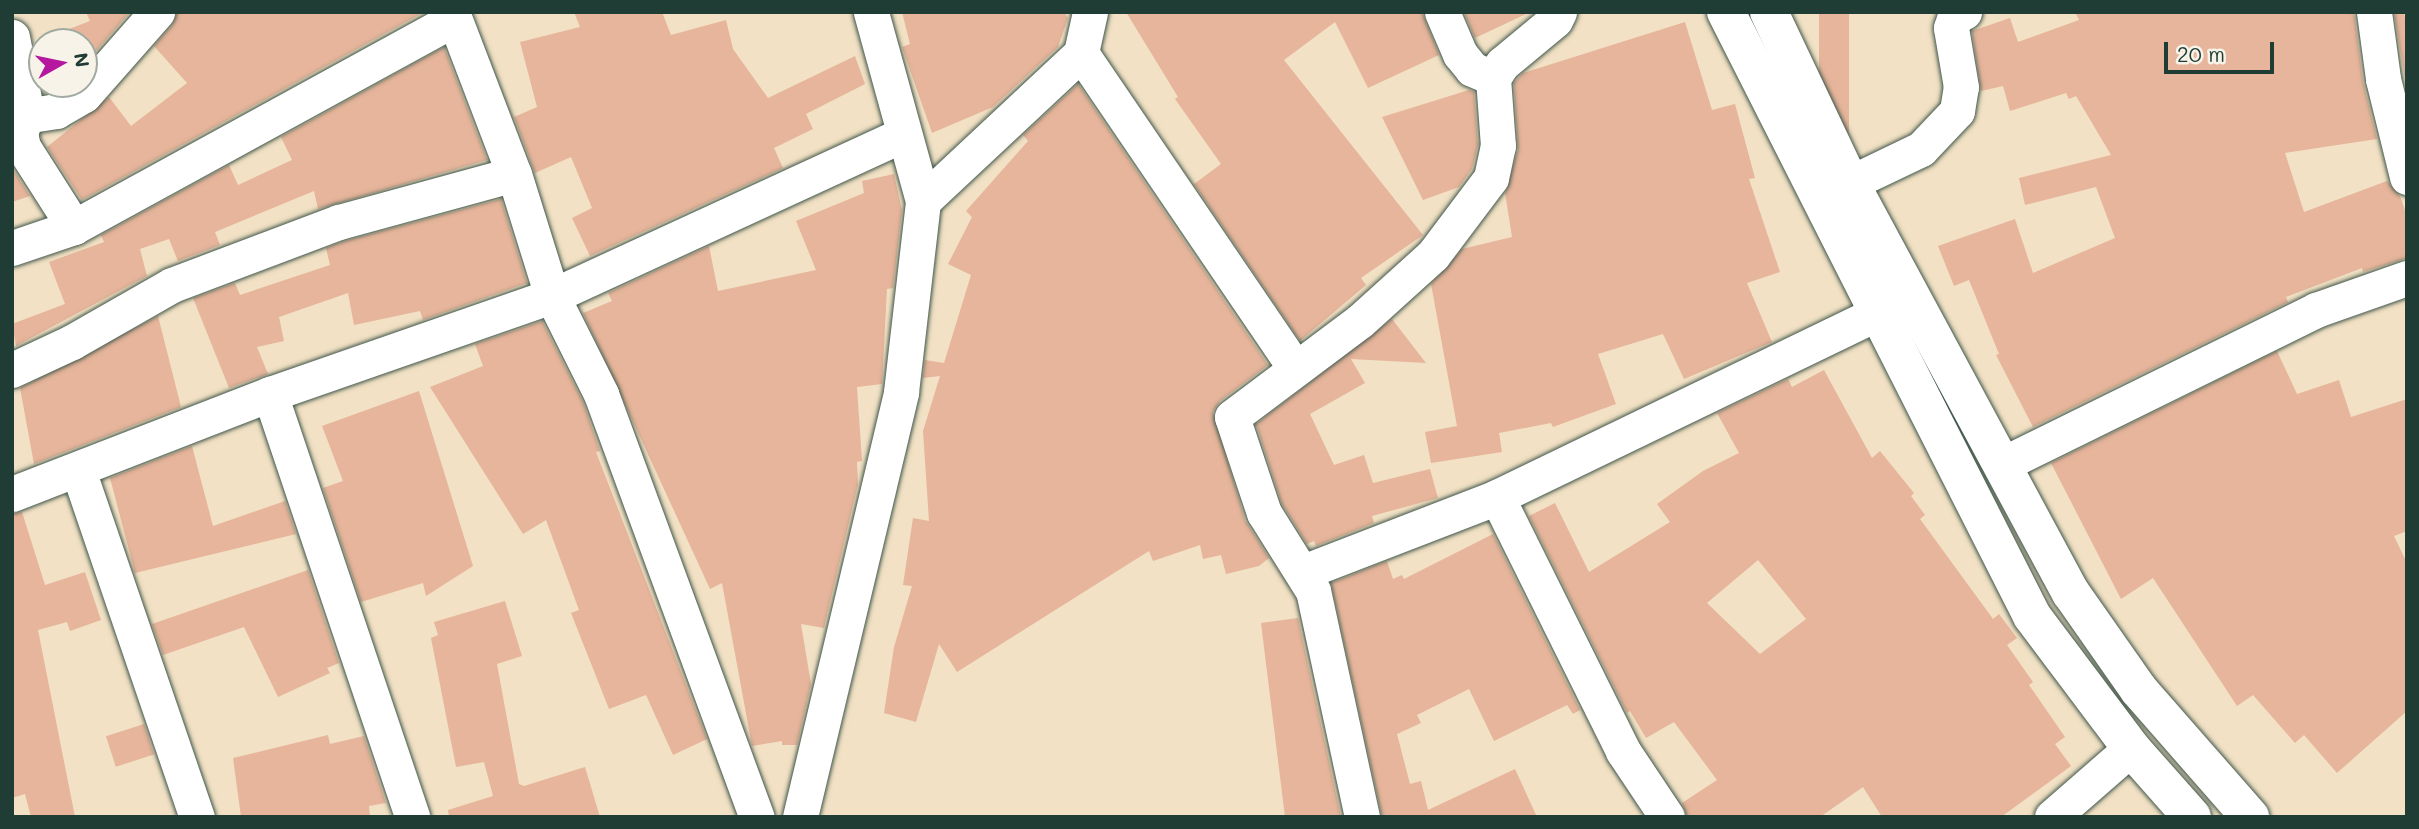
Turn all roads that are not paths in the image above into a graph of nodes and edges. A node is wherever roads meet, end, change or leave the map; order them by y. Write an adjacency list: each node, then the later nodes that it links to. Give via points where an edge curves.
1 (157, 12): 14 (street, via 84,95 56,111)
2 (870, 12): 15 (street)
3 (1090, 12): 12 (street)
4 (1442, 12): 13 (street, via 1460,54 1472,69)
5 (1559, 12): 13 (street, via 1502,64)
6 (1726, 12): 24 (main road)
7 (1769, 12): 18 (main road)
8 (1964, 12): 18 (street, via 1955,16 1951,28 1961,87 1957,111 1922,149)
9 (2374, 12): 17 (street, via 2383,79)
10 (453, 15): 16 (street); 20 (street)
11 (12, 37): 14 (street)
12 (1082, 53): 19 (street); 25 (street)
13 (1493, 79): 25 (street, via 1498,146 1491,178 1477,199 1433,255 1360,321)
14 (20, 116): 20 (street, via 23,147)
15 (904, 134): 19 (street); 23 (street)
16 (514, 174): 23 (street); 26 (street, via 339,222 185,280)
17 (2407, 177)
18 (1850, 183): 28 (main road)
19 (922, 201): 37 (street, via 901,392)
20 (74, 227): 21 (street)
21 (12, 248)
22 (2407, 278): 28 (street, via 2316,310)
23 (552, 296): 27 (street); 36 (street, via 601,394)
24 (1878, 313): 31 (street); 33 (main road, via 2032,616)
25 (1294, 367): 32 (street, via 1232,417 1264,513)
26 (12, 370)
27 (270, 394): 29 (street); 35 (street)
28 (2003, 464): 42 (main road, via 2071,593 2139,690)
29 (78, 470): 30 (street); 34 (street)
30 (12, 494)
31 (1497, 497): 32 (street); 39 (street, via 1623,751)
32 (1303, 572): 38 (street, via 1313,591)
33 (2131, 748): 40 (street); 41 (main road)
34 (197, 817)
35 (412, 817)
36 (757, 817)
37 (800, 817)
38 (1362, 817)
39 (1667, 817)
40 (2052, 817)
41 (2192, 817)
42 (2249, 817)

